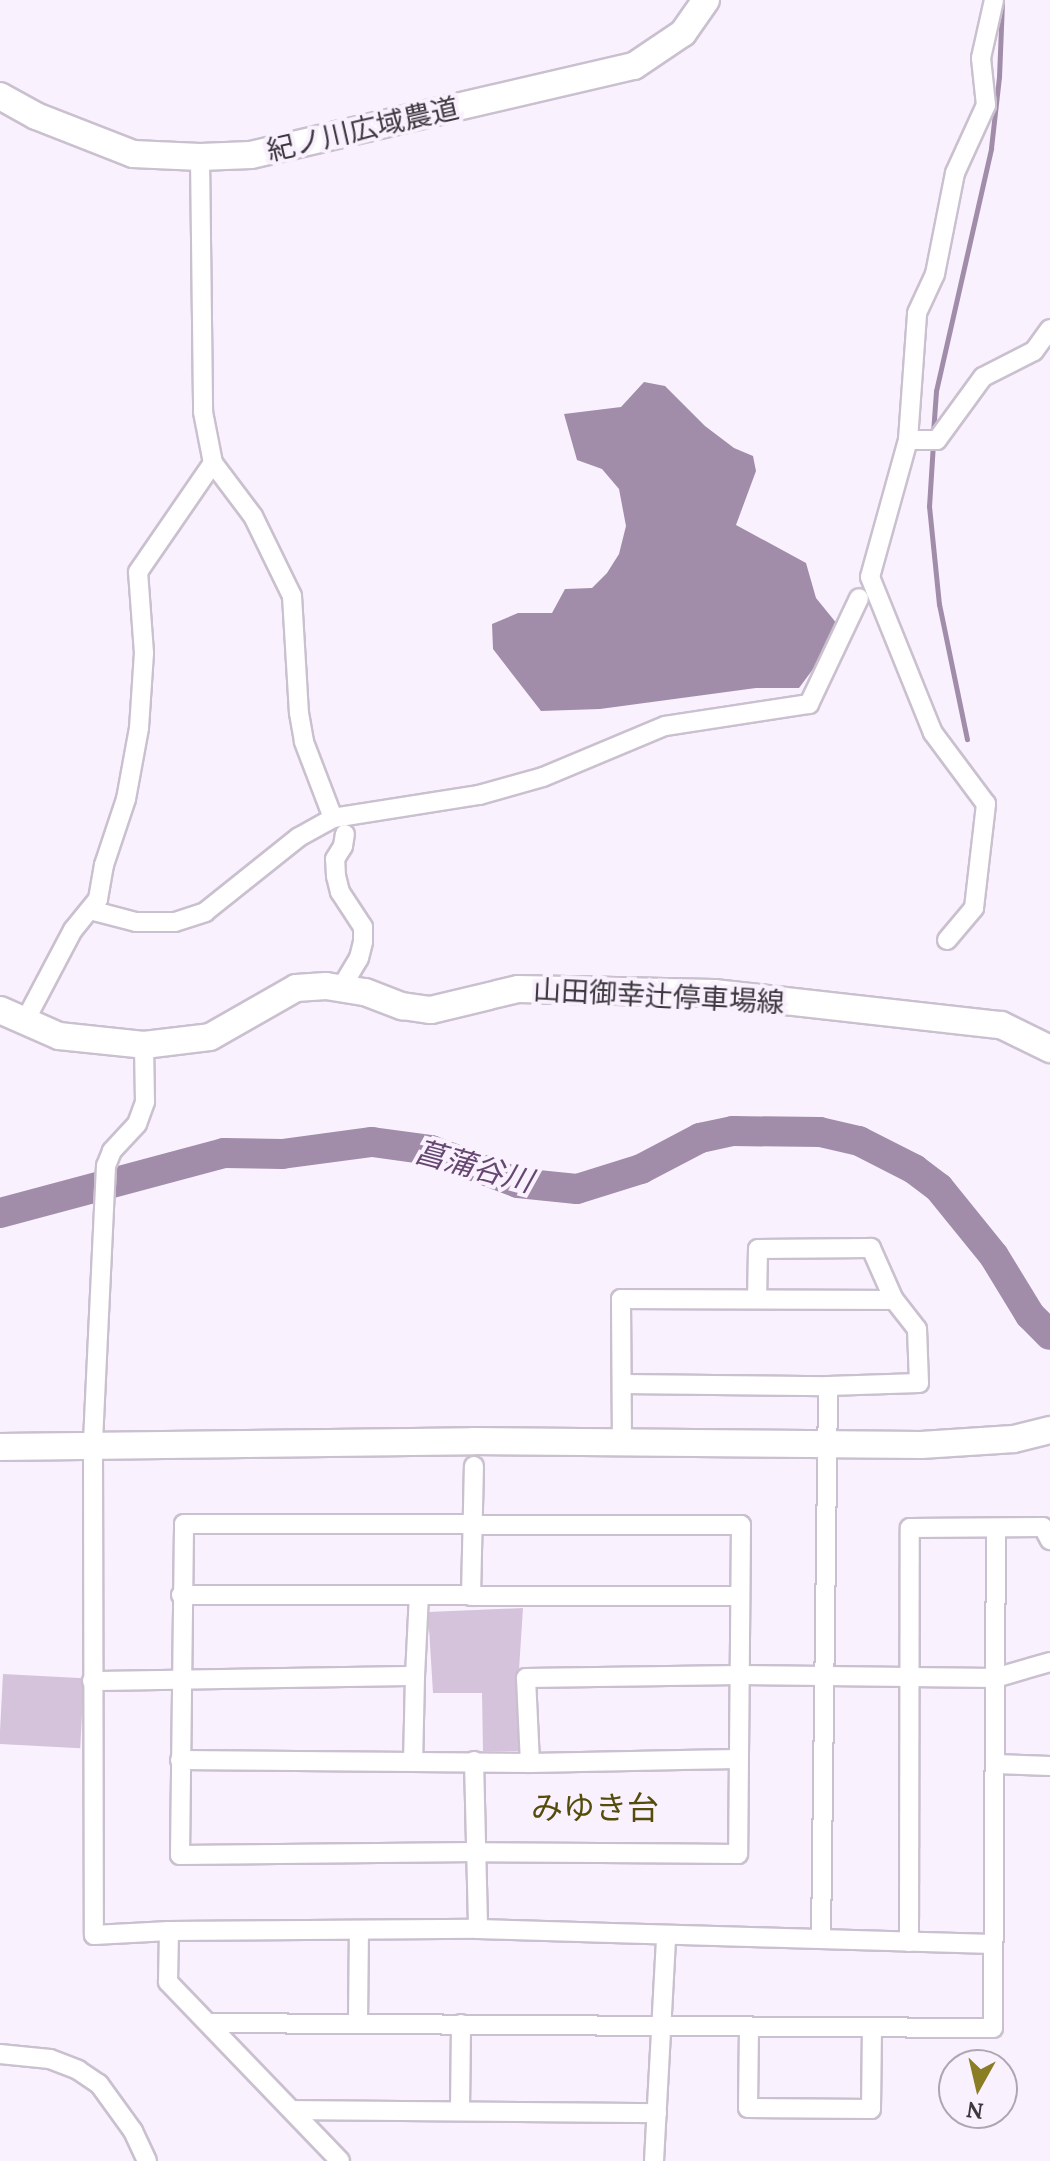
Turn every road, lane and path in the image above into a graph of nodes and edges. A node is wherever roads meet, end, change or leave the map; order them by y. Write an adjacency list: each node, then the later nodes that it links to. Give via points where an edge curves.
1 (706, 0): 4 (street, 紀ノ川広域農道, via 683,33 634,66 251,155)
2 (994, 0): 6 (street, via 981,58 986,105 955,173 935,274 917,313)
3 (0, 96): 4 (street, 紀ノ川広域農道, via 133,154)
4 (200, 157): 7 (street, via 203,412)
5 (1050, 329): 6 (street, via 1034,351 983,377 937,440)
6 (908, 440): 12 (street, via 870,577 933,733 986,804 974,908)
7 (213, 463): 9 (street, via 253,516 292,596 304,742); 11 (street, via 138,572 144,653 139,728 126,799 98,899)
8 (859, 598): 9 (street, via 809,704 665,726 543,777 479,795)
9 (333, 818): 11 (street, via 299,837 205,912 175,922 136,922)
10 (345, 834): 13 (street, via 335,859 336,876 363,927 363,942)
11 (90, 910): 15 (street, via 73,930)
12 (947, 940)
13 (341, 988): 16 (street, 山田御幸辻停車場線, via 296,988 210,1037); 17 (street, 山田御幸辻停車場線, via 431,1010 518,989 714,993 1001,1025)
14 (0, 1010): 15 (street, 山田御幸辻停車場線)
15 (26, 1019): 16 (street, 山田御幸辻停車場線, via 59,1036)
16 (144, 1045): 25 (street, via 145,1102 137,1124 112,1151 106,1166)
17 (1050, 1049)
18 (757, 1299): 19 (street); 19 (street, via 758,1249 871,1248); 20 (street, via 621,1299)
19 (894, 1300): 21 (street, via 917,1329 919,1383)
20 (623, 1384): 21 (street); 24 (street)
21 (828, 1386): 23 (street)
22 (1050, 1430): 23 (street, via 1014,1439 921,1445)
23 (826, 1442): 24 (street); 39 (street)
24 (622, 1444): 25 (street)
25 (93, 1445): 26 (street); 42 (street)
26 (0, 1447)
27 (474, 1466): 28 (street)
28 (472, 1527): 31 (street, via 184,1524); 33 (street); 34 (street, via 741,1525)
29 (996, 1528): 30 (street, via 1043,1527); 40 (street); 41 (street, via 910,1528)
30 (1050, 1540)
31 (181, 1595): 32 (street); 38 (street)
32 (419, 1595): 33 (street); 37 (street)
33 (471, 1596): 34 (street)
34 (739, 1596): 36 (street)
35 (1050, 1662): 40 (street)
36 (740, 1675): 39 (street); 43 (street); 47 (street, via 526,1678)
37 (415, 1676): 38 (street); 46 (street)
38 (180, 1678): 42 (street); 44 (street)
39 (822, 1678): 41 (street); 55 (street)
40 (995, 1678): 41 (street); 48 (street)
41 (911, 1680): 56 (street)
42 (92, 1681): 53 (street, via 94,1935)
43 (738, 1759): 47 (street); 50 (street, via 738,1854)
44 (180, 1760): 46 (street); 50 (street, via 180,1855)
45 (474, 1761): 46 (street); 47 (street); 50 (street)
46 (413, 1762)
47 (530, 1763)
48 (996, 1764): 49 (street); 57 (street)
49 (1050, 1766)
50 (477, 1852): 51 (street)
51 (478, 1929): 52 (street); 54 (street)
52 (359, 1930): 53 (street); 58 (street)
53 (169, 1931): 59 (street, via 168,1982)
54 (666, 1937): 55 (street); 61 (street)
55 (821, 1939): 56 (street)
56 (909, 1942): 57 (street)
57 (993, 1944): 63 (street, via 993,2028)
58 (358, 2022): 59 (street); 60 (street)
59 (209, 2023): 66 (street)
60 (461, 2024): 61 (street); 65 (street)
61 (661, 2027): 62 (street); 67 (street)
62 (749, 2027): 63 (street); 63 (street, via 748,2108 871,2109)
63 (872, 2027)
64 (0, 2054): 68 (street, via 50,2059 99,2084)
65 (460, 2109): 66 (street); 67 (street)
66 (293, 2110): 69 (street)
67 (657, 2113): 70 (street)
68 (147, 2161)
69 (340, 2161)
70 (654, 2161)

